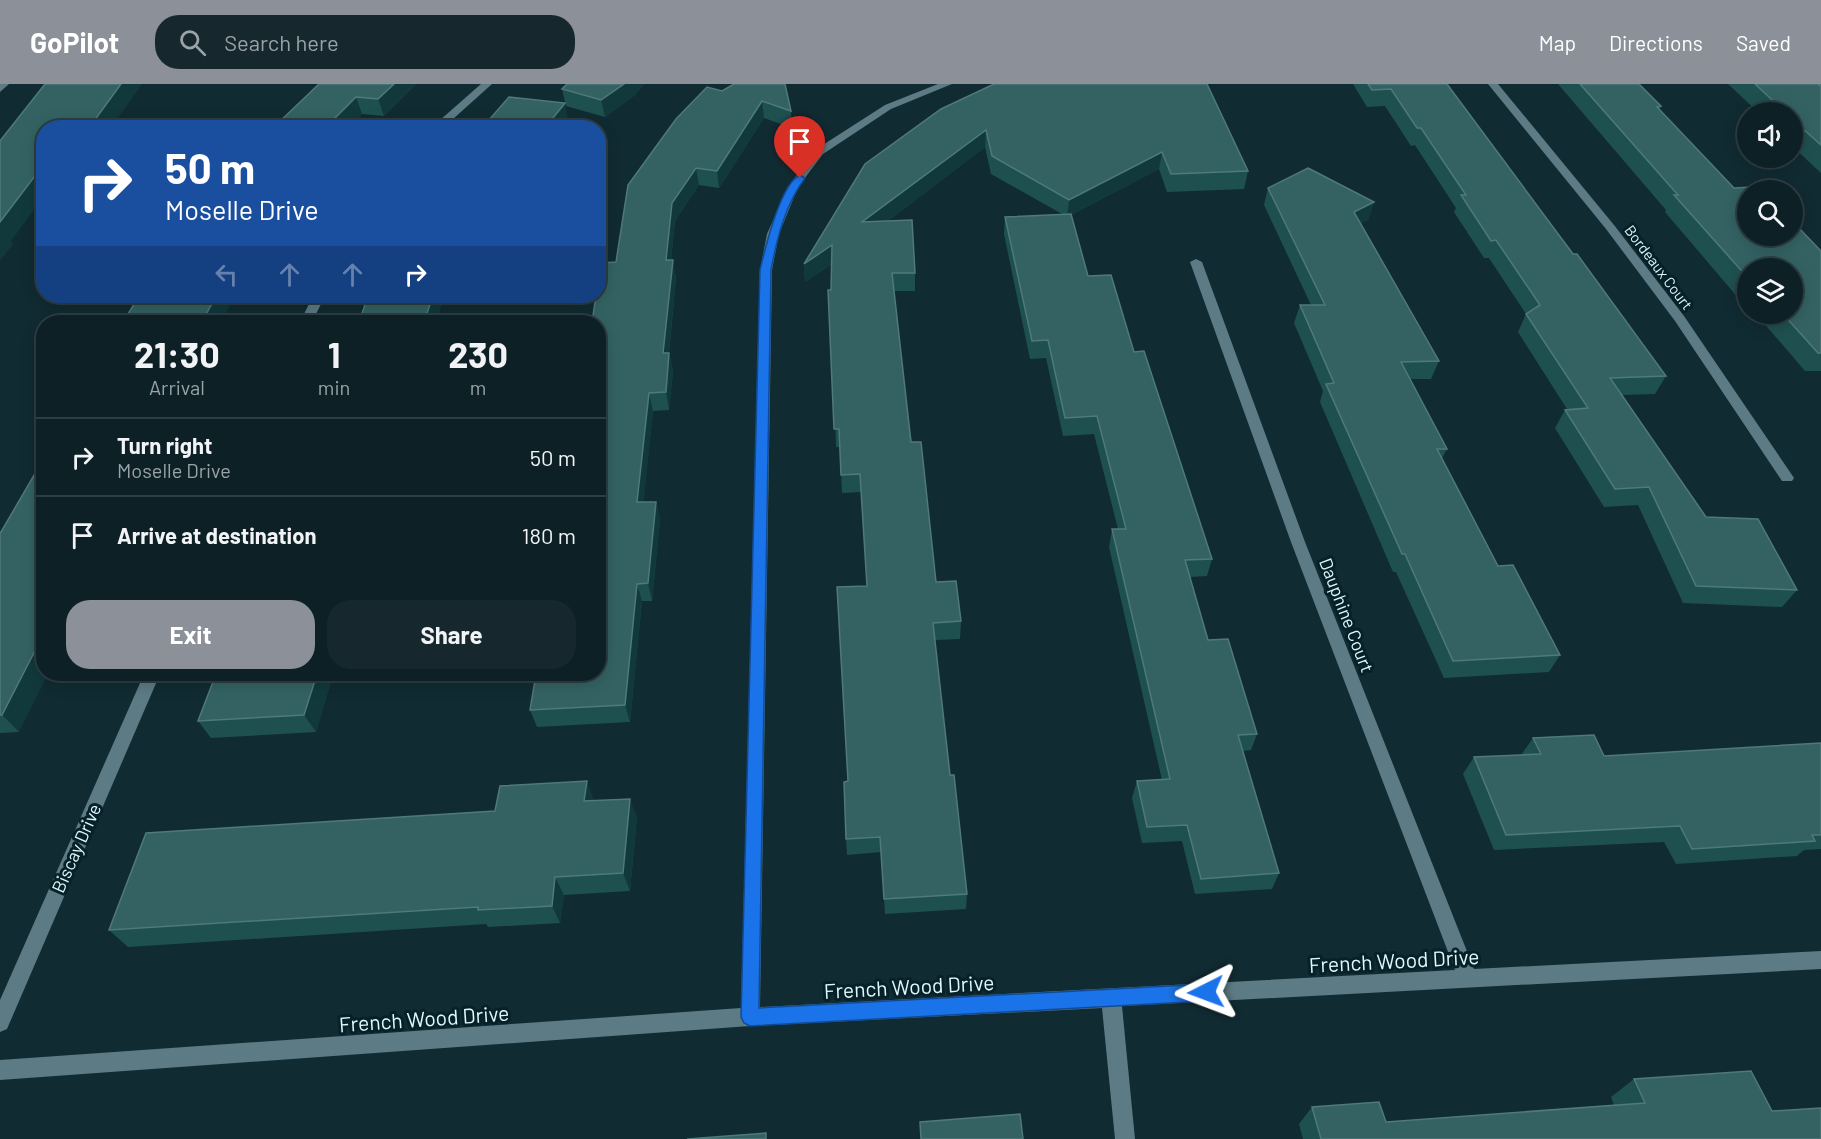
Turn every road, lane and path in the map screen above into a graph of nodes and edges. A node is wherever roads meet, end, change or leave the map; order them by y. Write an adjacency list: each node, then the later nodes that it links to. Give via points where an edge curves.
1 (4, 84): 5 (street)
2 (487, 84): 6 (street)
3 (947, 84): 13 (street, via 888,107 819,152 793,187 773,234 766,270)
4 (1493, 84): 8 (street, Bordeaux Court, via 1680,319)
5 (0, 89)
6 (445, 120)
7 (1196, 262): 11 (street, Dauphine Court, via 1298,542)
8 (1787, 478)
9 (149, 681): 14 (street, Biscay Drive)
10 (1821, 960): 11 (street, French Wood Drive)
11 (1468, 979): 12 (street, French Wood Drive)
12 (1111, 997): 13 (street, French Wood Drive); 16 (street)
13 (750, 1017): 15 (street, French Wood Drive)
14 (0, 1022)
15 (0, 1070)
16 (1125, 1139)

